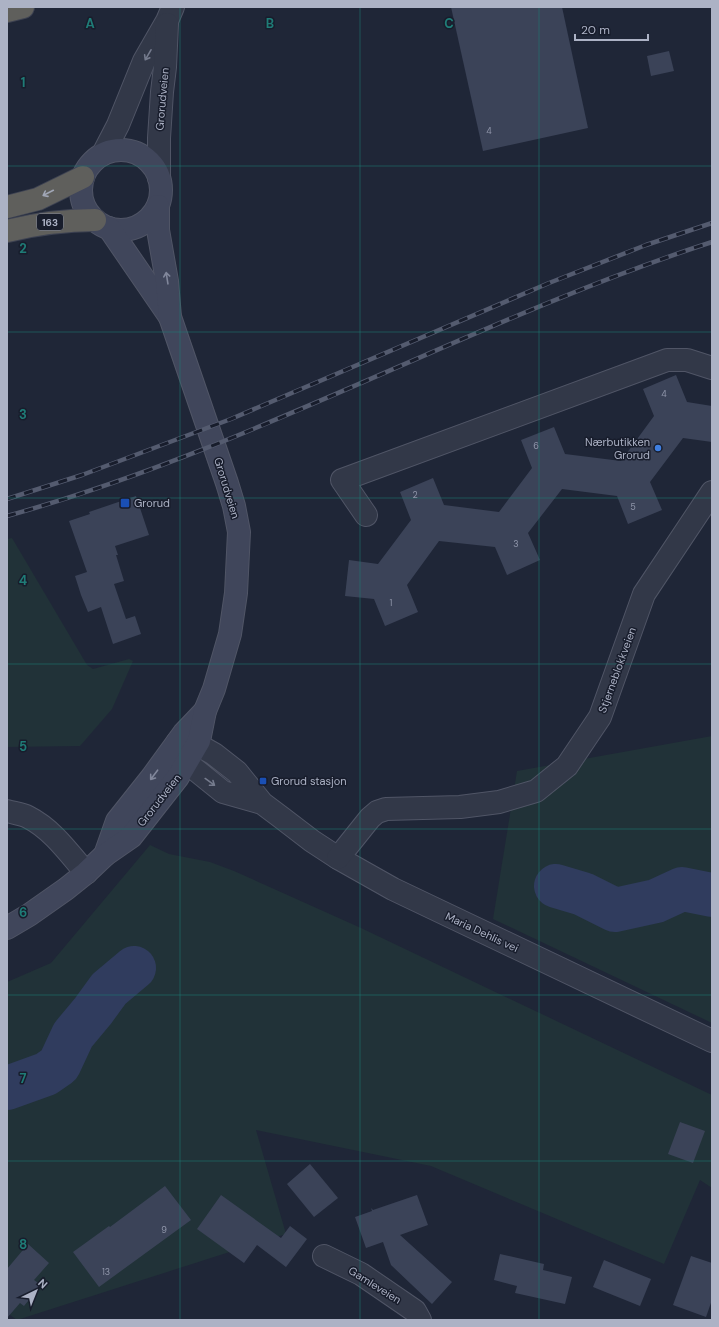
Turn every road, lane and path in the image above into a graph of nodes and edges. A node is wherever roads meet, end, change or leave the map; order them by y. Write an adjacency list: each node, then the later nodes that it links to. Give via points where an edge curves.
1 (23, 7): 2 (highway)
2 (7, 11)
3 (170, 14): 4 (street, Grorudveien, one-way to 4, via 144,61 118,125); 6 (street, Grorudveien, via 162,92)
4 (103, 154): 5 (main road, via 95,159); 6 (main road, via 114,150 137,153 147,159)
5 (83, 176): 8 (highway, 163, one-way to 8, via 38,198); 9 (main road, via 82,200 87,211)
6 (159, 178): 7 (main road, via 161,187)
7 (158, 206): 9 (main road, via 150,218 138,226 124,230); 11 (main road, Grorudveien, one-way to 7, via 158,230)
8 (7, 207)
9 (102, 224): 10 (highway, 163, via 65,220); 11 (main road, Grorudveien)
10 (7, 231)
11 (170, 317): 15 (main road, Grorudveien, via 227,483 239,532 236,593 230,634 216,682)
12 (712, 368): 14 (street, via 687,360 667,360 342,480)
13 (712, 492): 17 (street, Stjerneblokkveien, via 644,594 600,717 567,766 536,791 499,802 460,807 386,809 377,812)
14 (366, 514)
15 (187, 750): 17 (street, Maria Dehlis vei, via 214,754 237,772 262,803); 18 (main road, Grorudveien, via 152,777 117,821 105,856)
16 (7, 811): 18 (street, via 28,817 42,826)
17 (338, 858): 20 (street, Maria Dehlis vei, via 393,889)
18 (86, 873): 19 (main road, Grorudveien, via 48,902)
19 (7, 928)
20 (712, 1041)
21 (324, 1256): 22 (street, Gamleveien, via 367,1278 415,1311)
22 (420, 1320)

